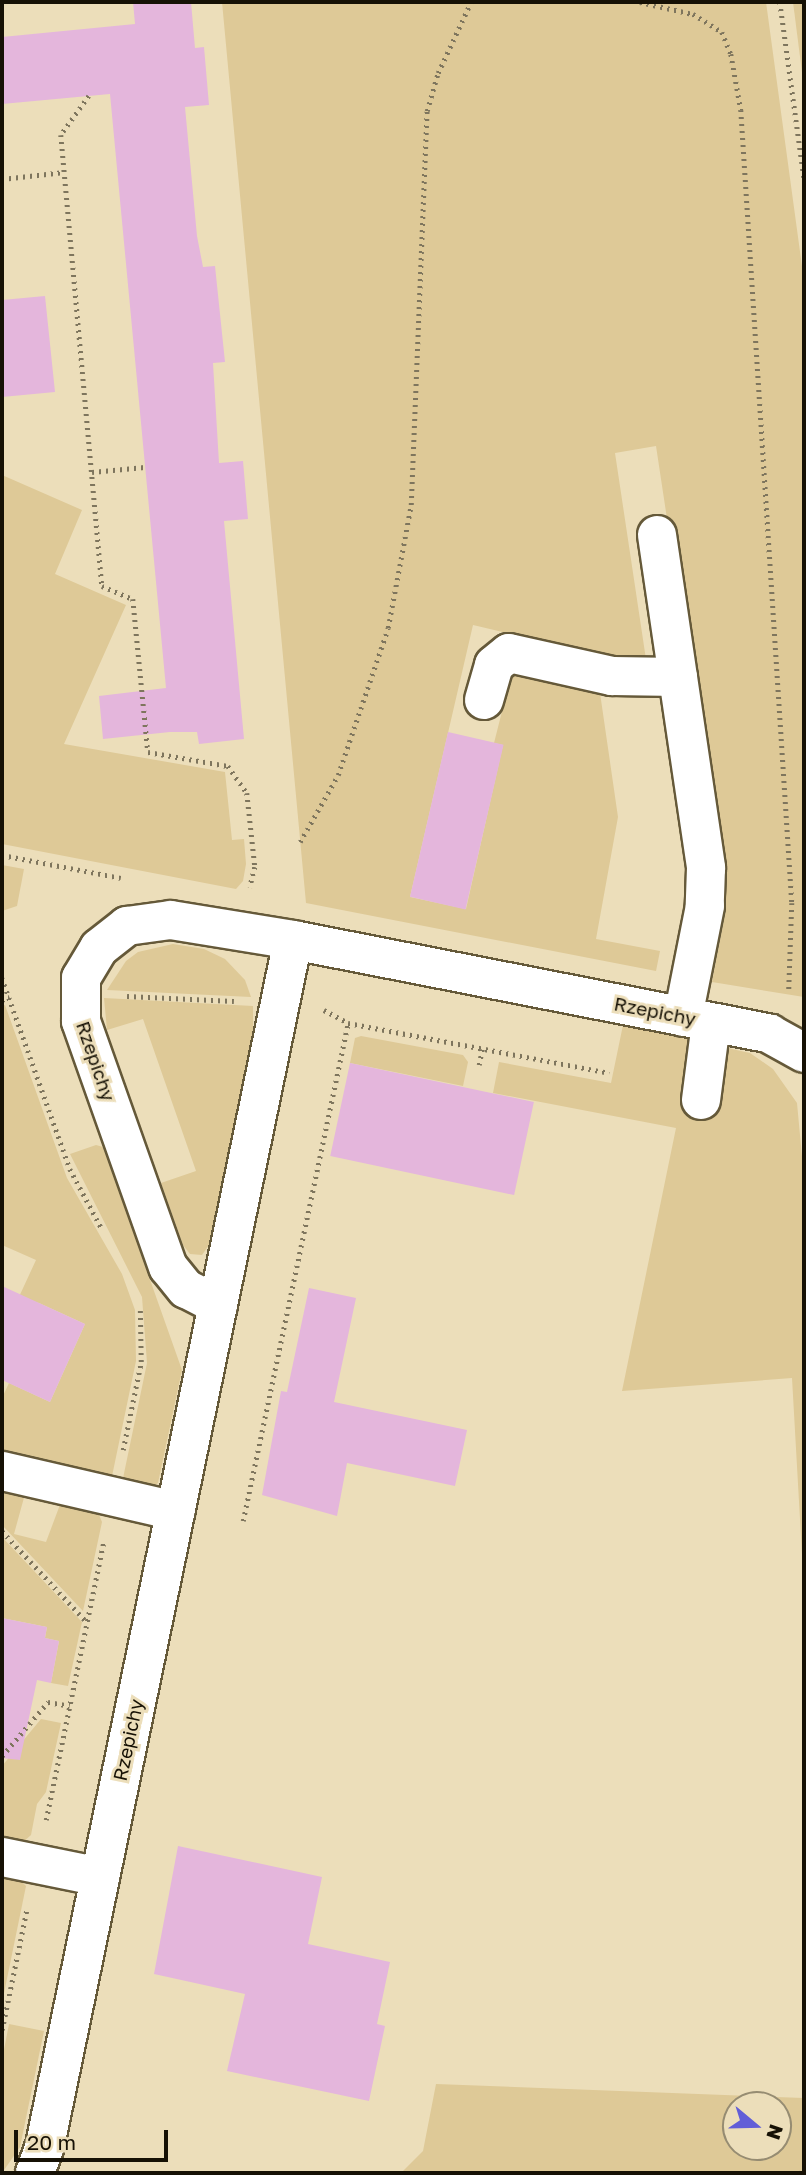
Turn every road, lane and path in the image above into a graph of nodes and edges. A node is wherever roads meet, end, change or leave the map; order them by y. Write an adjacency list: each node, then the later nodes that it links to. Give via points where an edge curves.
1 (471, 2): 13 (path, via 438,73 424,132 413,473 398,577 377,667 338,775)
2 (640, 2): 18 (path, via 693,14 722,32 731,54 741,110 792,903)
3 (780, 2): 6 (path)
4 (89, 96): 5 (path, via 61,131)
5 (65, 172): 7 (path); 9 (path)
6 (804, 177)
7 (2, 179)
8 (145, 467): 9 (path)
9 (92, 472): 14 (path, via 102,586 133,599 148,752 228,766 242,784 248,798 254,867)
10 (657, 535): 11 (street)
11 (678, 677): 12 (street, via 611,676 509,653 494,665); 22 (street, via 707,888)
12 (484, 700)
13 (300, 842)
14 (245, 894)
15 (293, 940): 17 (street, Rzepichy, via 171,920 138,922 99,948 81,978); 21 (street, Rzepichy); 22 (street, Rzepichy)
16 (2, 978): 19 (path)
17 (78, 993): 21 (path); 30 (street, Rzepichy, via 81,1021 168,1267 186,1289)
18 (789, 997)
19 (9, 998): 20 (path); 28 (path, via 69,1169)
20 (2, 1000)
21 (280, 1003): 30 (street, Rzepichy)
22 (697, 1020): 24 (street, Rzepichy, via 770,1034); 27 (street)
23 (482, 1049): 25 (path); 26 (path); 34 (path, via 348,1023)
24 (804, 1053)
25 (478, 1065)
26 (609, 1073)
27 (701, 1100)
28 (107, 1237)
29 (137, 1298): 32 (path, via 141,1362)
30 (218, 1305): 33 (street, Rzepichy)
31 (2, 1471): 32 (street)
32 (114, 1498): 33 (street); 36 (path)
33 (175, 1511): 40 (street, Rzepichy)
34 (243, 1521)
35 (2, 1531): 36 (path)
36 (87, 1622): 37 (path)
37 (70, 1706): 38 (path, via 48,1702); 39 (path)
38 (2, 1756)
39 (19, 1860): 40 (street); 41 (path)
40 (100, 1877): 43 (street, Rzepichy, via 45,2145)
41 (2, 2030)
42 (804, 2168): 44 (path)
43 (35, 2173)
44 (801, 2173)

